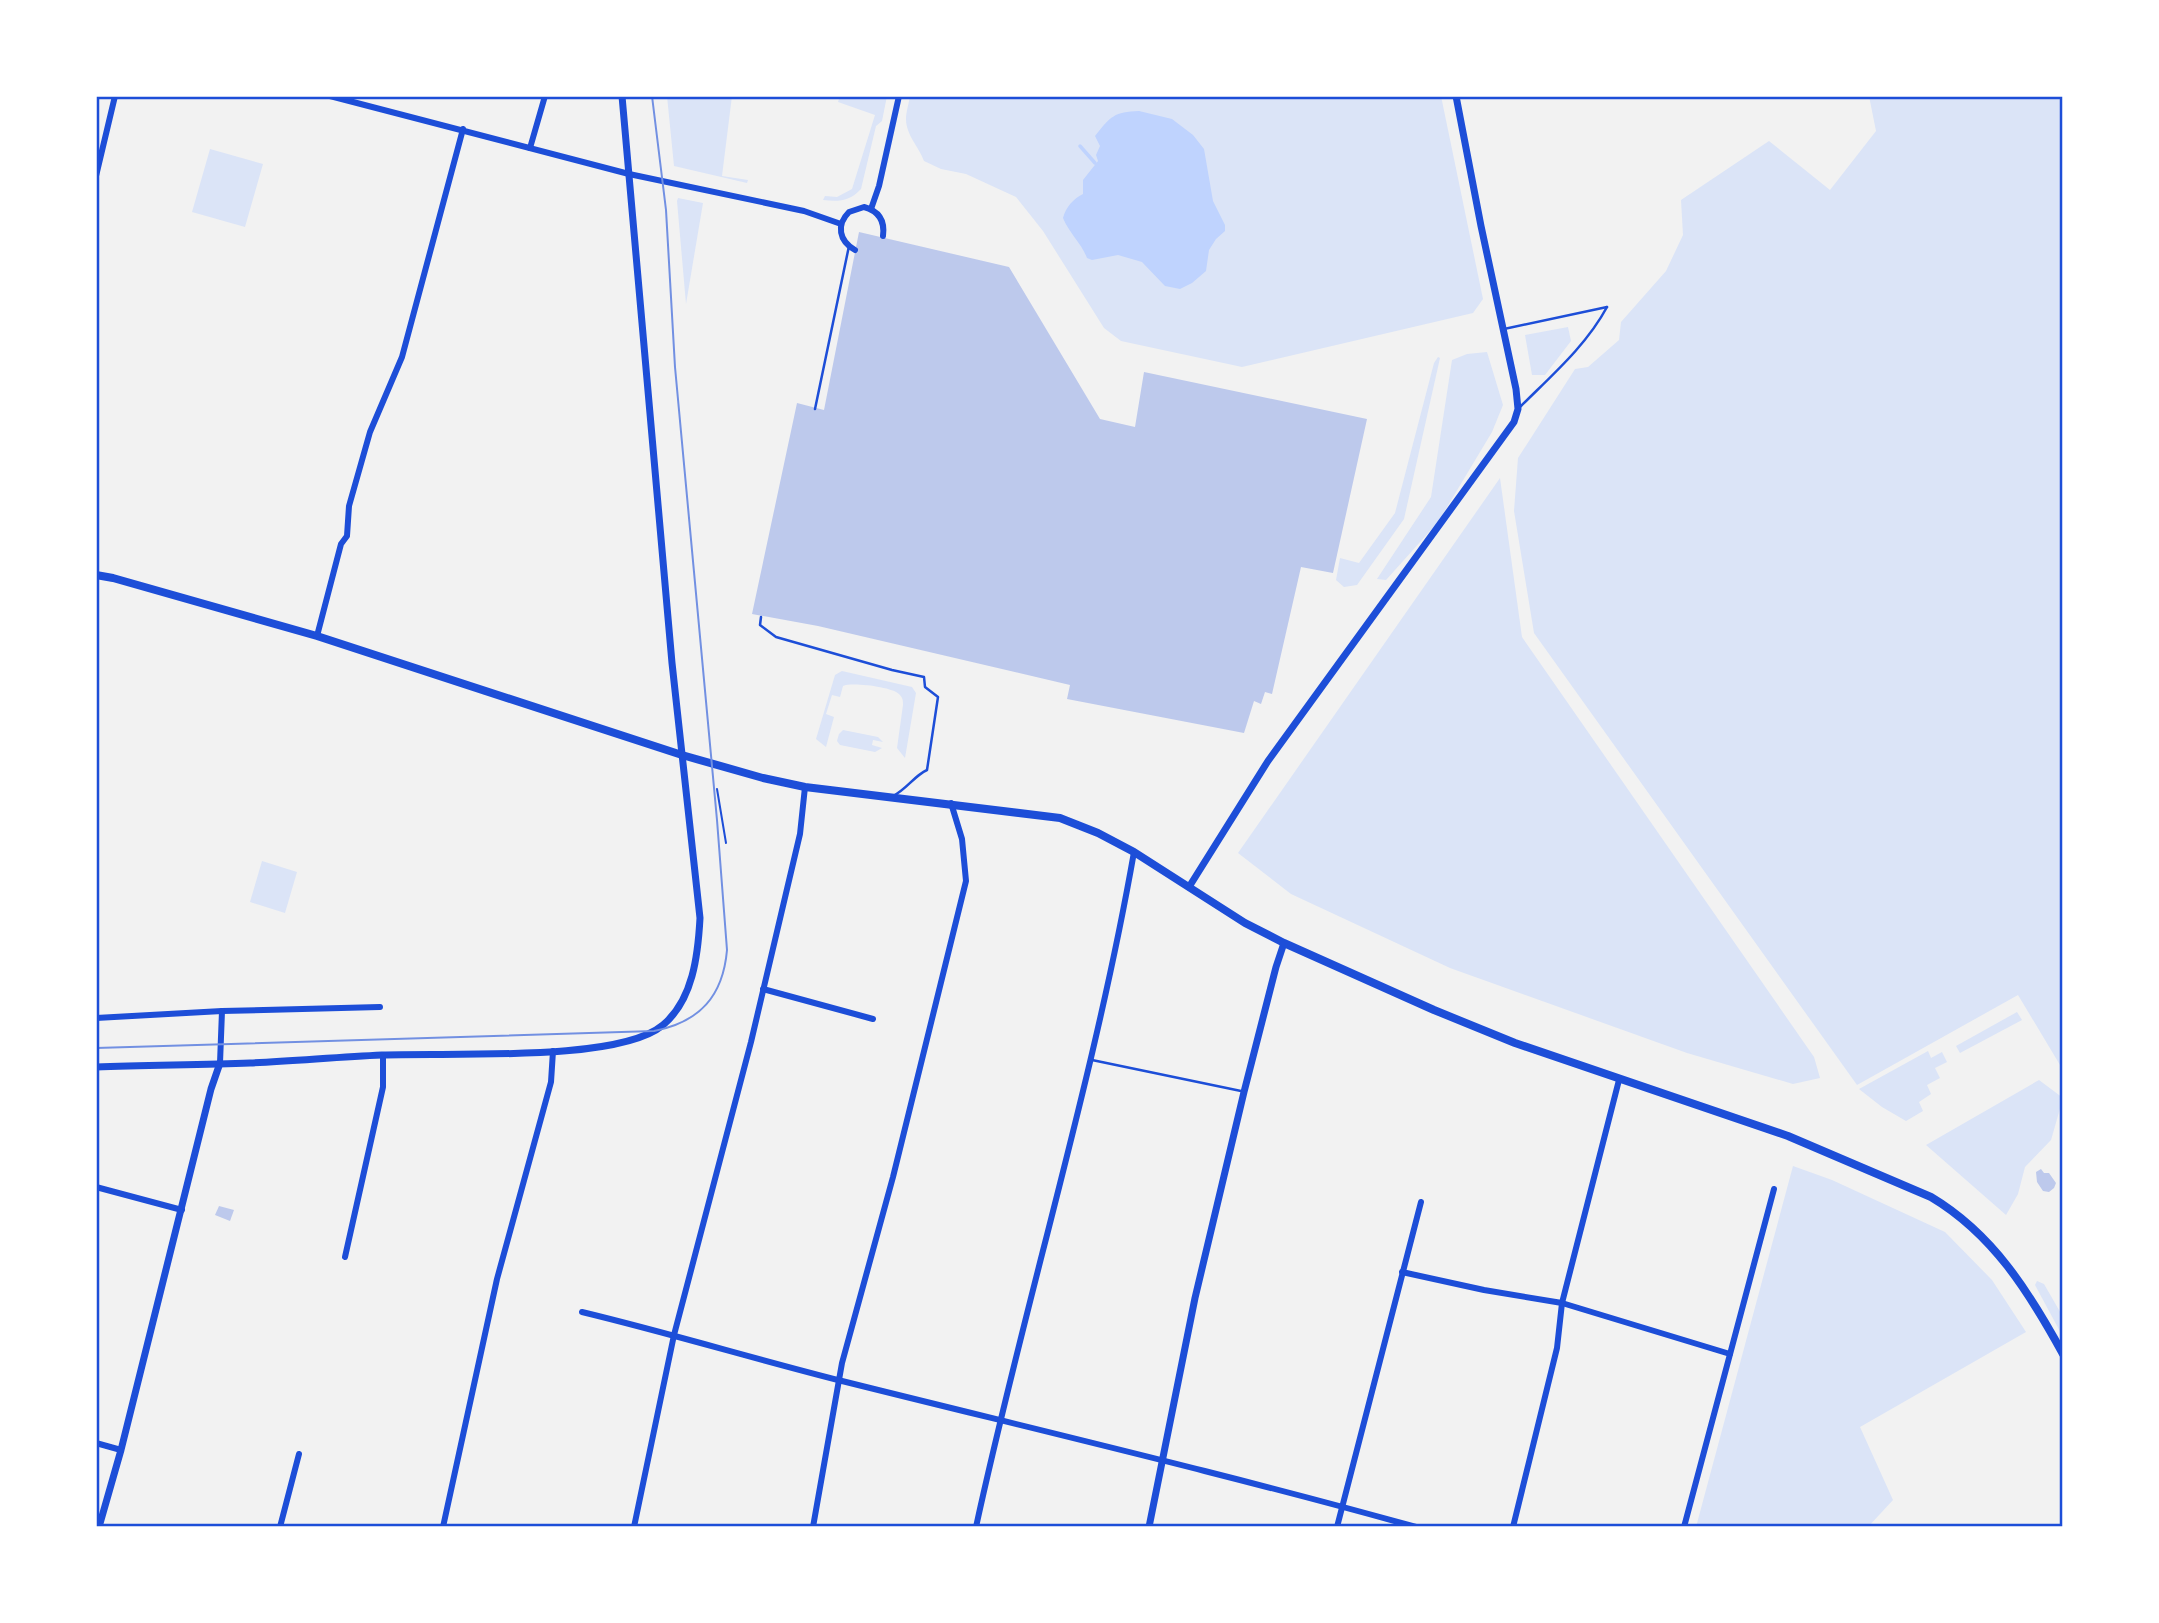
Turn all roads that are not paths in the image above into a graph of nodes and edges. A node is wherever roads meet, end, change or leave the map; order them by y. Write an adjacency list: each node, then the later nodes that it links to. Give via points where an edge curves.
1 (115, 96): 10 (street)
2 (330, 96): 7 (street)
3 (545, 96): 8 (street)
4 (622, 96): 9 (street)
5 (899, 96): 11 (street)
6 (1456, 96): 15 (street)
7 (463, 129): 8 (street); 20 (street, via 402,357 370,432 352,494 347,536)
8 (530, 148): 9 (street)
9 (629, 174): 12 (street, via 804,211); 21 (street)
10 (96, 176)
11 (871, 209): 12 (street, via 856,208); 13 (street, via 882,220)
12 (841, 224): 14 (street, via 843,240)
13 (883, 236)
14 (852, 248): 16 (lane)
15 (1503, 329): 17 (street); 17 (lane, via 1607,307 1599,323)
16 (815, 409)
17 (1518, 409): 26 (street, via 1508,432 1268,761)
18 (96, 575): 20 (main road)
19 (761, 617): 23 (lane, via 760,625 776,637 924,677 925,687 939,697 927,770)
20 (317, 636): 21 (main road)
21 (682, 755): 22 (main road); 33 (street, via 700,918 688,987 674,1013 645,1036 613,1046)
22 (805, 786): 23 (main road); 28 (street, via 800,834)
23 (890, 797): 24 (main road)
24 (951, 803): 25 (main road, via 1060,818); 51 (street, via 962,839 966,881)
25 (1134, 852): 26 (main road); 35 (street)
26 (1189, 887): 27 (main road)
27 (1284, 943): 38 (main road, via 1446,1015); 39 (street)
28 (763, 989): 32 (street); 48 (street)
29 (380, 1007): 30 (street)
30 (222, 1011): 31 (street); 36 (street)
31 (96, 1018)
32 (873, 1019)
33 (553, 1051): 34 (street); 60 (street, via 551,1082 497,1279)
34 (383, 1055): 36 (street); 44 (street, via 384,1083)
35 (1092, 1060): 39 (lane); 52 (street)
36 (220, 1063): 37 (street); 43 (street)
37 (96, 1067)
38 (1619, 1080): 46 (street); 50 (main road, via 1788,1136 1931,1197 1952,1210 2008,1265)
39 (1244, 1092): 56 (street, via 1195,1298)
40 (96, 1187): 43 (street)
41 (1774, 1189): 49 (street)
42 (1421, 1202): 45 (street)
43 (182, 1210): 54 (street)
44 (345, 1257)
45 (1402, 1272): 46 (street); 57 (street)
46 (1562, 1303): 49 (street); 67 (street, via 1557,1348)
47 (582, 1312): 48 (street)
48 (674, 1335): 51 (street); 61 (street)
49 (1730, 1354): 68 (street)
50 (2063, 1354)
51 (839, 1380): 52 (street); 62 (street)
52 (999, 1420): 56 (street); 63 (street)
53 (96, 1443): 54 (street)
54 (121, 1450): 58 (street)
55 (299, 1454): 59 (street)
56 (1164, 1460): 57 (street); 64 (street)
57 (1342, 1506): 65 (street); 66 (street)
58 (99, 1527)
59 (280, 1527)
60 (443, 1527)
61 (634, 1527)
62 (813, 1527)
63 (976, 1527)
64 (1149, 1527)
65 (1337, 1527)
66 (1416, 1527)
67 (1513, 1527)
68 (1684, 1527)

